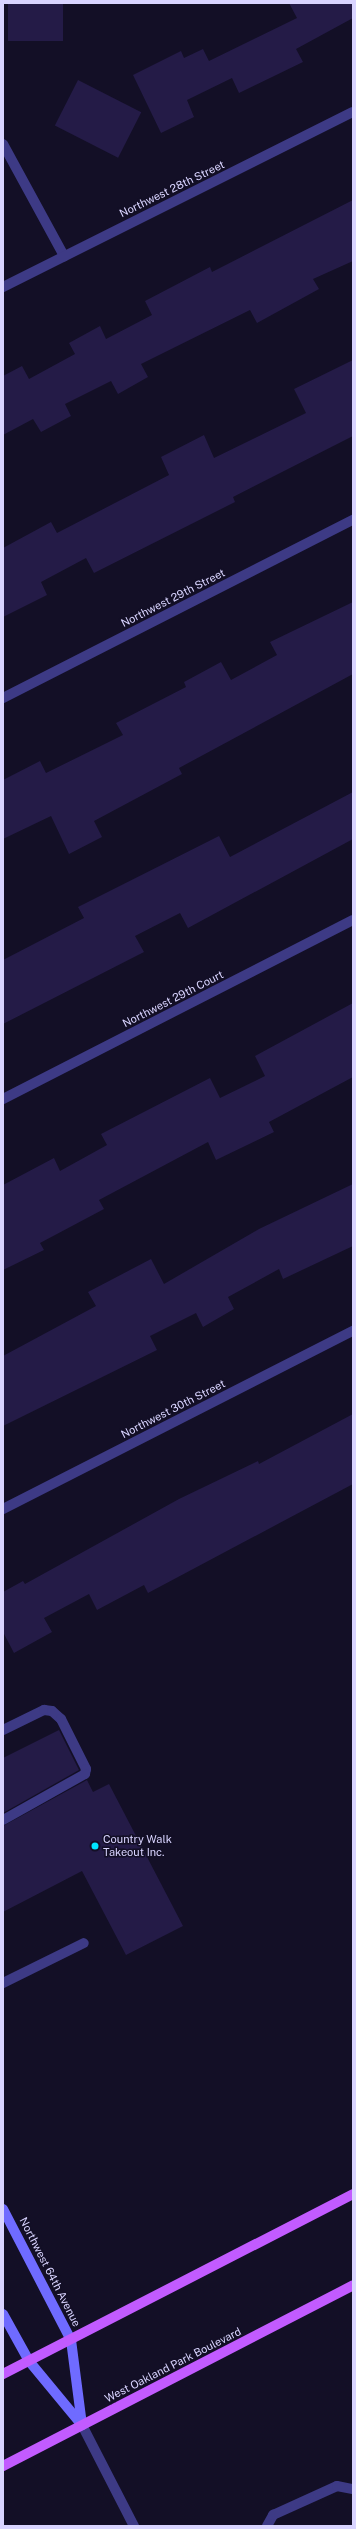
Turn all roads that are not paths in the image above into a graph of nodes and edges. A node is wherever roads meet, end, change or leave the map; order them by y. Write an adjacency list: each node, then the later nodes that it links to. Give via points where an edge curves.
1 (353, 112): 3 (street, Northwest 28th Street)
2 (3, 144): 3 (street)
3 (64, 256): 4 (street, Northwest 28th Street)
4 (3, 287)
5 (353, 520): 6 (street, Northwest 29th Street)
6 (3, 698)
7 (353, 920): 8 (street, Northwest 29th Court)
8 (3, 1099)
9 (353, 1331): 10 (street, Northwest 30th Street)
10 (3, 1509)
11 (3, 1730): 12 (street, via 44,1710 52,1711 61,1719 86,1769 85,1774)
12 (3, 1820)
13 (84, 1943): 14 (street)
14 (3, 1983)
15 (353, 2194): 19 (main road)
16 (3, 2209): 19 (street, Northwest 64th Avenue)
17 (353, 2285): 22 (main road, West Oakland Park Boulevard)
18 (3, 2314): 20 (street)
19 (71, 2340): 20 (main road); 22 (street, Northwest 64th Avenue)
20 (29, 2361): 21 (main road); 22 (street)
21 (3, 2374)
22 (82, 2425): 23 (main road, West Oakland Park Boulevard); 25 (street)
23 (3, 2466)
24 (353, 2489): 26 (street, via 337,2486 273,2514)
25 (134, 2526)
26 (267, 2526)

